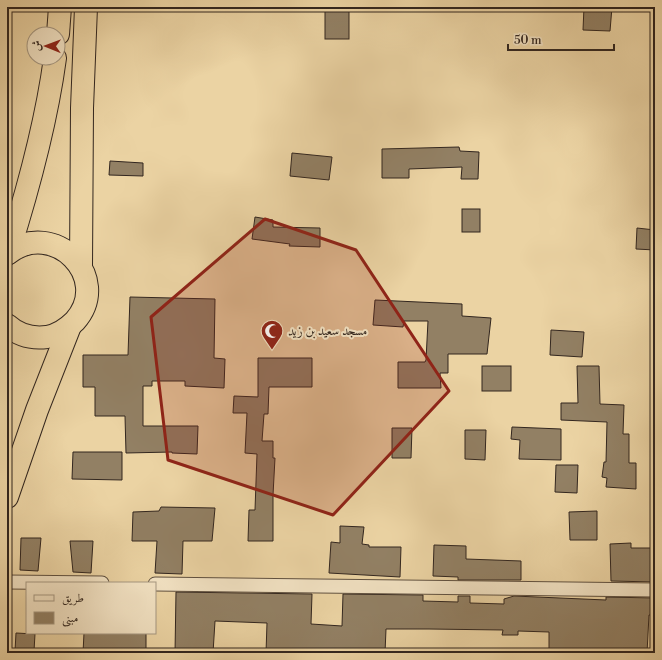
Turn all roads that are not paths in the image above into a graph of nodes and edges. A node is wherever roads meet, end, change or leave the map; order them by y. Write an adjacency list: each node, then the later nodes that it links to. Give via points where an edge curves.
1 (60, 7): 3 (highway)
2 (86, 7): 6 (highway, via 81,116)
3 (59, 26)
4 (54, 66): 5 (highway, via 45,118)
5 (7, 254): 6 (highway, via 26,243 48,243 67,251)
6 (81, 267): 8 (highway, via 85,277 86,299)
7 (7, 325): 8 (highway, via 20,334 41,338 56,334)
8 (70, 326): 9 (highway)
9 (7, 497)
10 (7, 582): 11 (street)
11 (26, 582)
12 (156, 584): 13 (street)
13 (655, 590)

